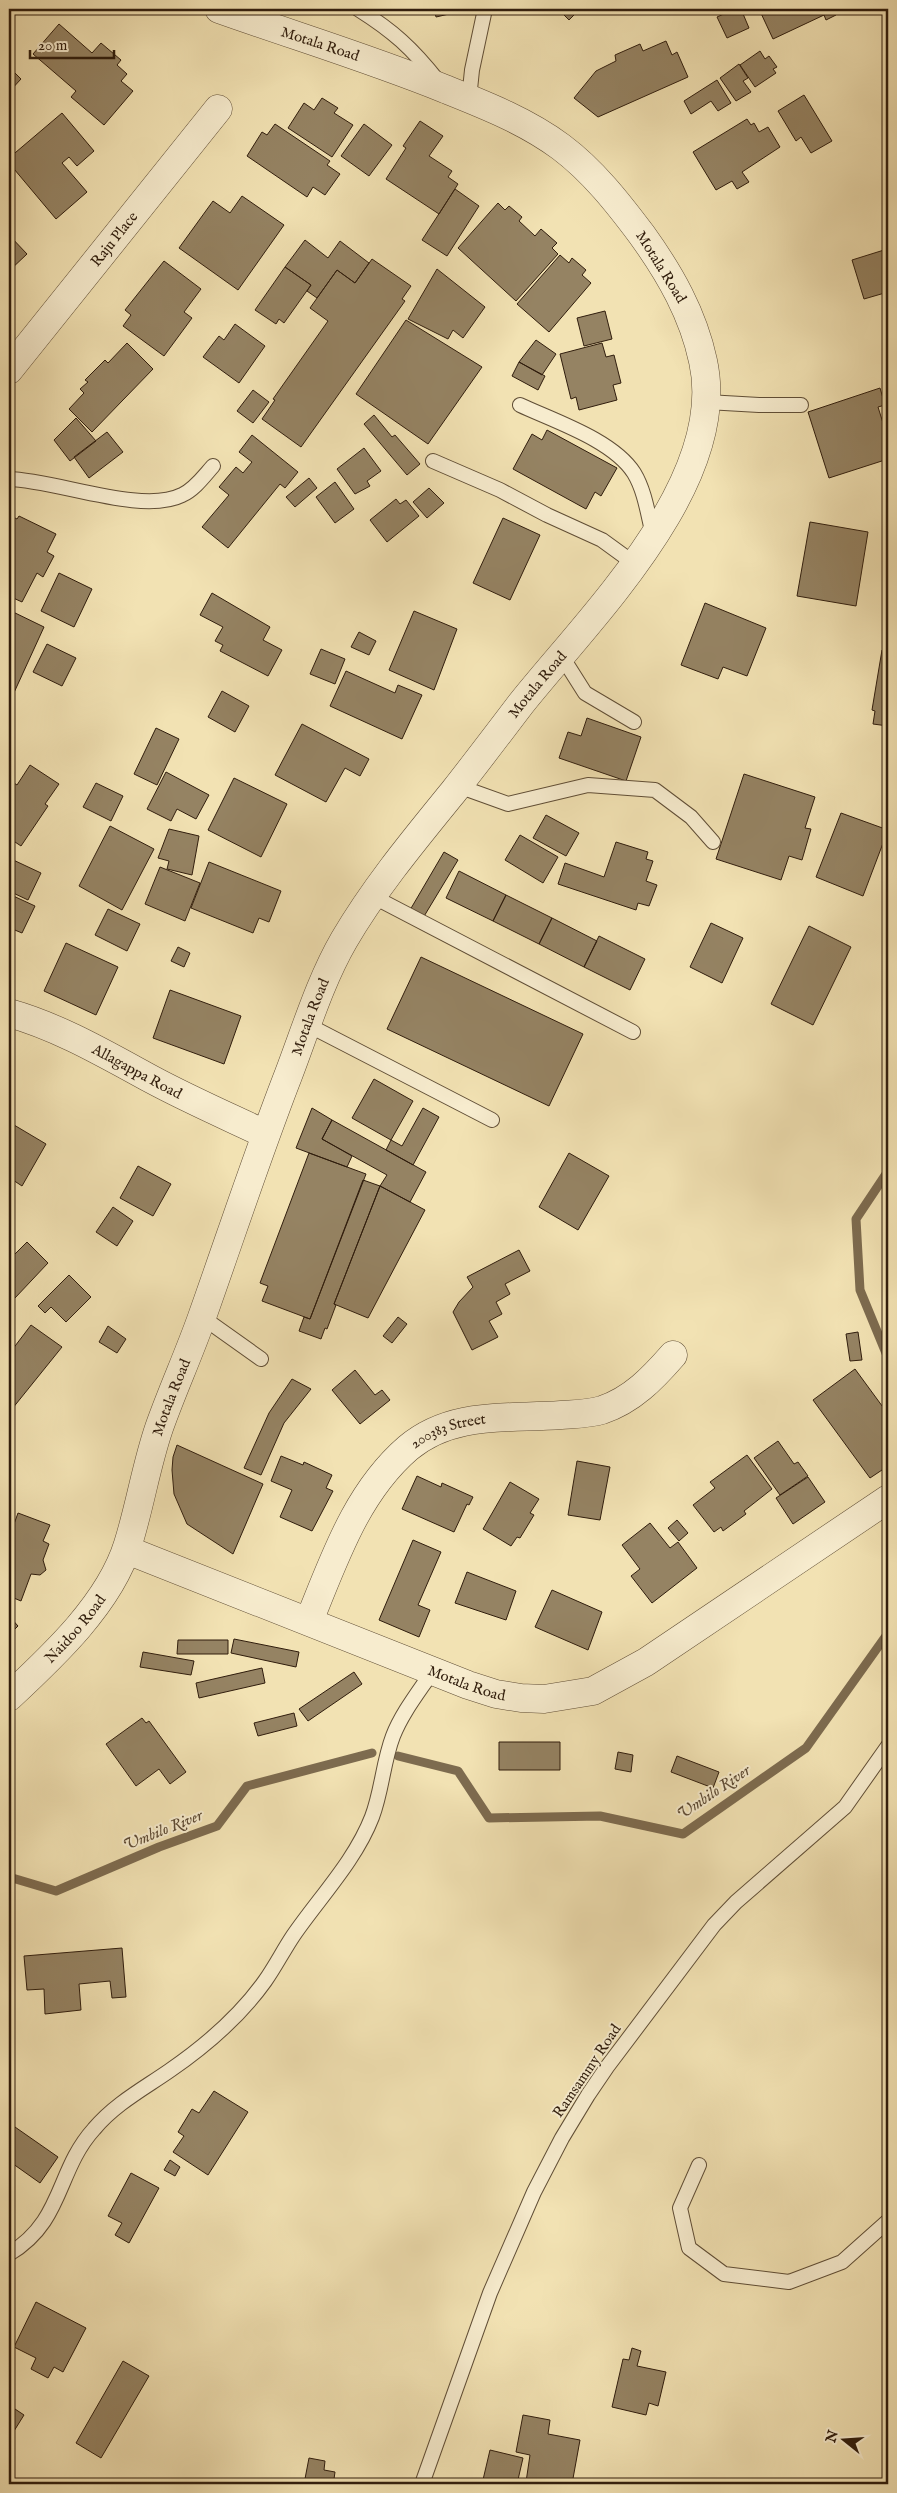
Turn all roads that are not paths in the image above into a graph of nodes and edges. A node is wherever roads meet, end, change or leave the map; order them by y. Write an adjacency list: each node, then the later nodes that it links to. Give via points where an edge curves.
1 (219, 9): 4 (street, Motala Road, via 388,66)
2 (358, 9): 4 (lane, via 392,30)
3 (485, 9): 4 (lane, via 472,70)
4 (457, 94): 7 (street, Motala Road, via 531,127 567,151 604,187 669,274 684,302 704,364)
5 (218, 109): 6 (street, Raju Place)
6 (9, 370)
7 (707, 402): 9 (lane); 13 (street, Motala Road, via 702,437 674,501)
8 (520, 405): 13 (lane, via 591,439 627,463 644,498)
9 (801, 405)
10 (433, 462): 14 (lane, via 500,490 602,540)
11 (212, 466): 12 (lane, via 184,494 159,502)
12 (9, 479)
13 (654, 536): 14 (street, Motala Road)
14 (635, 564): 15 (street, Motala Road)
15 (561, 655): 16 (lane, via 585,693); 17 (street, Motala Road)
16 (634, 722)
17 (458, 786): 18 (lane, via 508,804 588,785 656,790 692,817); 19 (street, Motala Road)
18 (713, 842)
19 (372, 896): 21 (street, Motala Road, via 338,952); 22 (lane)
20 (9, 1012): 24 (street, Allagappa Road, via 76,1040)
21 (308, 1025): 23 (lane); 24 (street, Motala Road)
22 (633, 1032)
23 (492, 1120)
24 (266, 1134): 25 (street, Motala Road)
25 (202, 1317): 27 (lane); 29 (street, Motala Road, via 158,1431)
26 (674, 1355): 30 (street, 200383 Street, via 630,1396 601,1410 572,1415 471,1419 436,1430 409,1448 393,1462 363,1502 343,1540)
27 (261, 1359)
28 (888, 1499): 31 (street, Motala Road, via 646,1662 593,1691 544,1699 521,1698 496,1694)
29 (127, 1550): 30 (street, Motala Road); 32 (street, Naidoo Road, via 106,1591 36,1672)
30 (309, 1621): 31 (street, Motala Road)
31 (432, 1672): 36 (lane, via 405,1711 392,1737 372,1816 358,1846 292,1938 265,1982 205,2045 124,2101 94,2128 78,2150 40,2228)
32 (9, 1697)
33 (888, 1746): 37 (lane, Ramsammy Road, via 845,1808 714,1925 588,2095 534,2192 490,2293)
34 (699, 2165): 35 (lane, via 680,2208 689,2248 724,2274 789,2282 842,2262)
35 (888, 2221)
36 (9, 2254)
37 (422, 2484)

